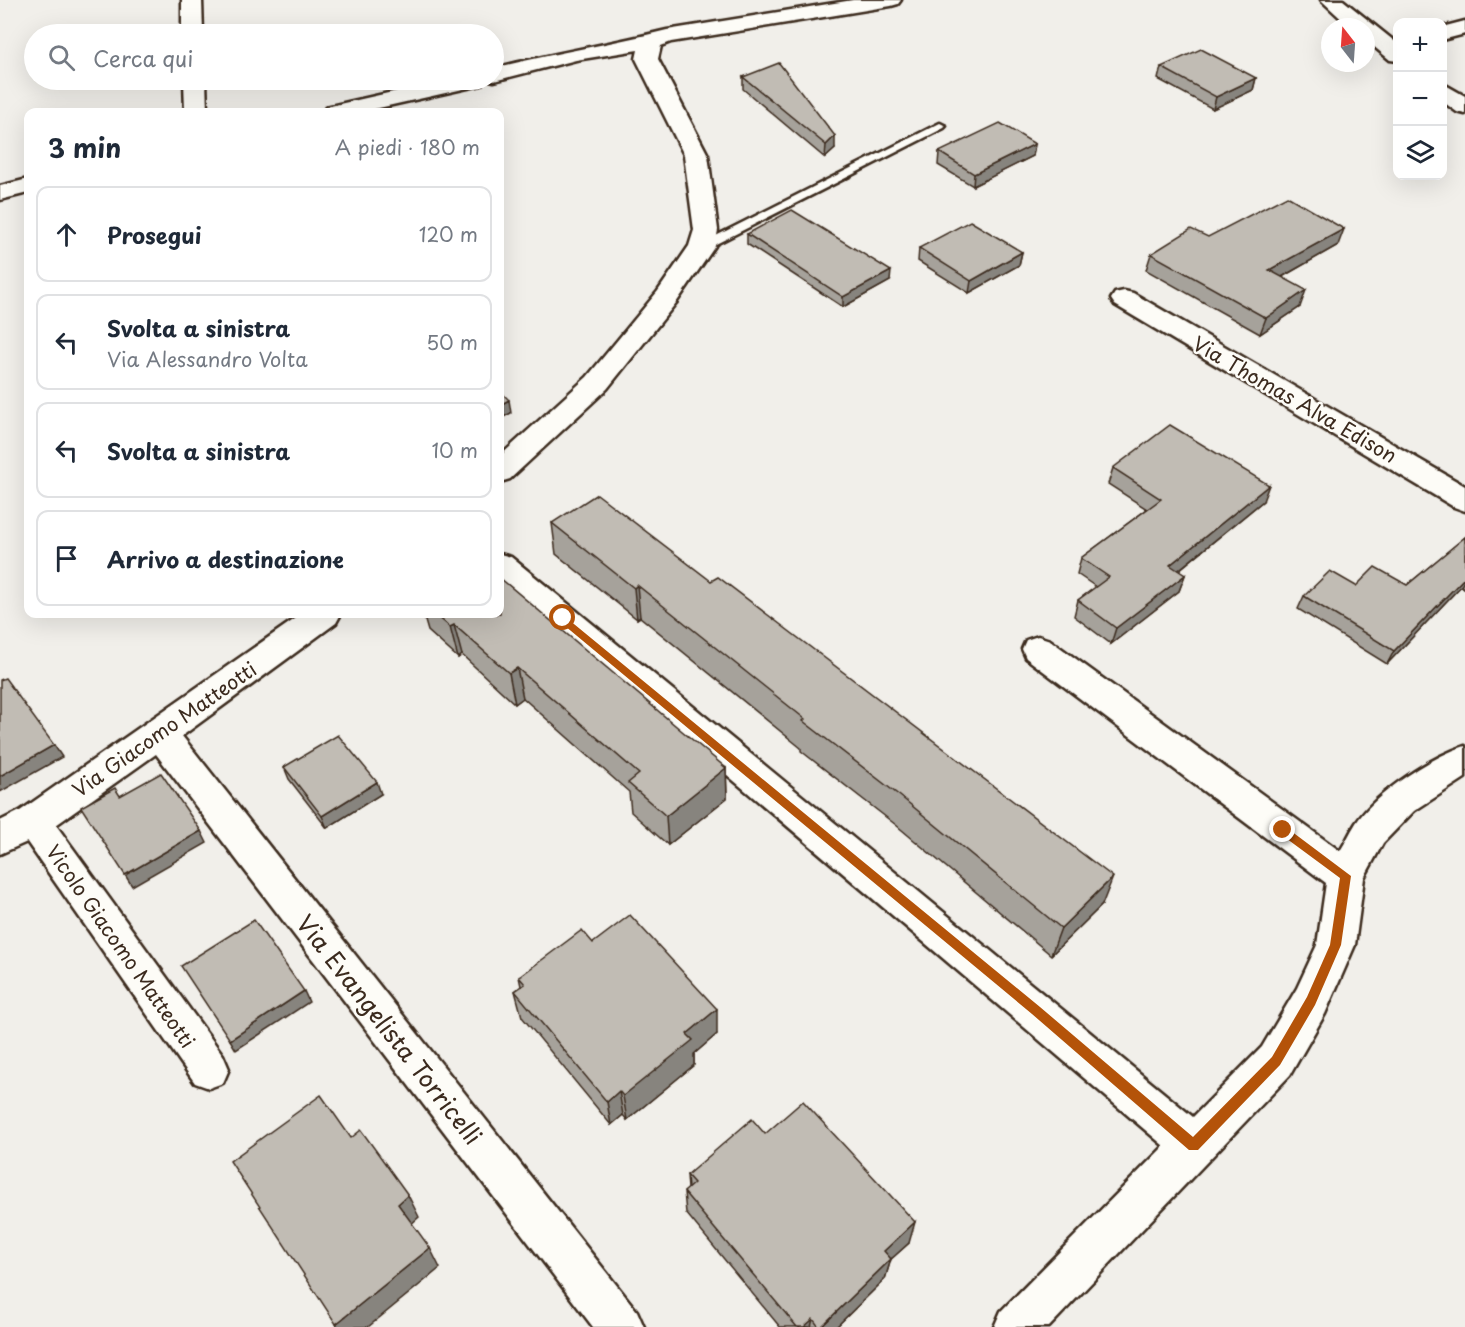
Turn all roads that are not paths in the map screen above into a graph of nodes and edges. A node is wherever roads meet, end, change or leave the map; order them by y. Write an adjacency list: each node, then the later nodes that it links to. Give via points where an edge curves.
1 (192, 0): 5 (street)
2 (891, 0): 9 (street, via 667,36)
3 (1331, 0): 4 (street)
4 (1352, 18)
5 (193, 24)
6 (1465, 27): 7 (street)
7 (1447, 33)
8 (1375, 36): 10 (street)
9 (651, 42): 11 (street, via 576,54); 21 (street, via 647,59 696,155 706,230)
10 (1393, 50)
11 (504, 72)
12 (195, 90): 16 (street)
13 (430, 90): 17 (street)
14 (1447, 93): 15 (street)
15 (1465, 107)
16 (196, 108)
17 (351, 108)
18 (940, 126): 21 (lane)
19 (24, 187): 20 (street)
20 (0, 193)
21 (702, 246): 23 (street, via 667,297 597,383)
22 (1124, 299): 24 (street, Via Thomas Alva Edison)
23 (504, 468)
24 (1465, 500)
25 (504, 568): 34 (street)
26 (320, 618): 28 (street, Via Giacomo Matteotti)
27 (1038, 649): 32 (street)
28 (159, 732): 30 (street, Via Giacomo Matteotti); 35 (street, Via Evangelista Torricelli)
29 (1465, 760): 32 (street, via 1401,800 1370,832)
30 (33, 822): 31 (street, Via Giacomo Matteotti); 33 (street, Vicolo Giacomo Matteotti)
31 (0, 838)
32 (1346, 876): 34 (street, via 1336,945 1311,1001 1276,1061)
33 (209, 1069)
34 (1194, 1145): 36 (street)
35 (621, 1327)
36 (1017, 1327)

